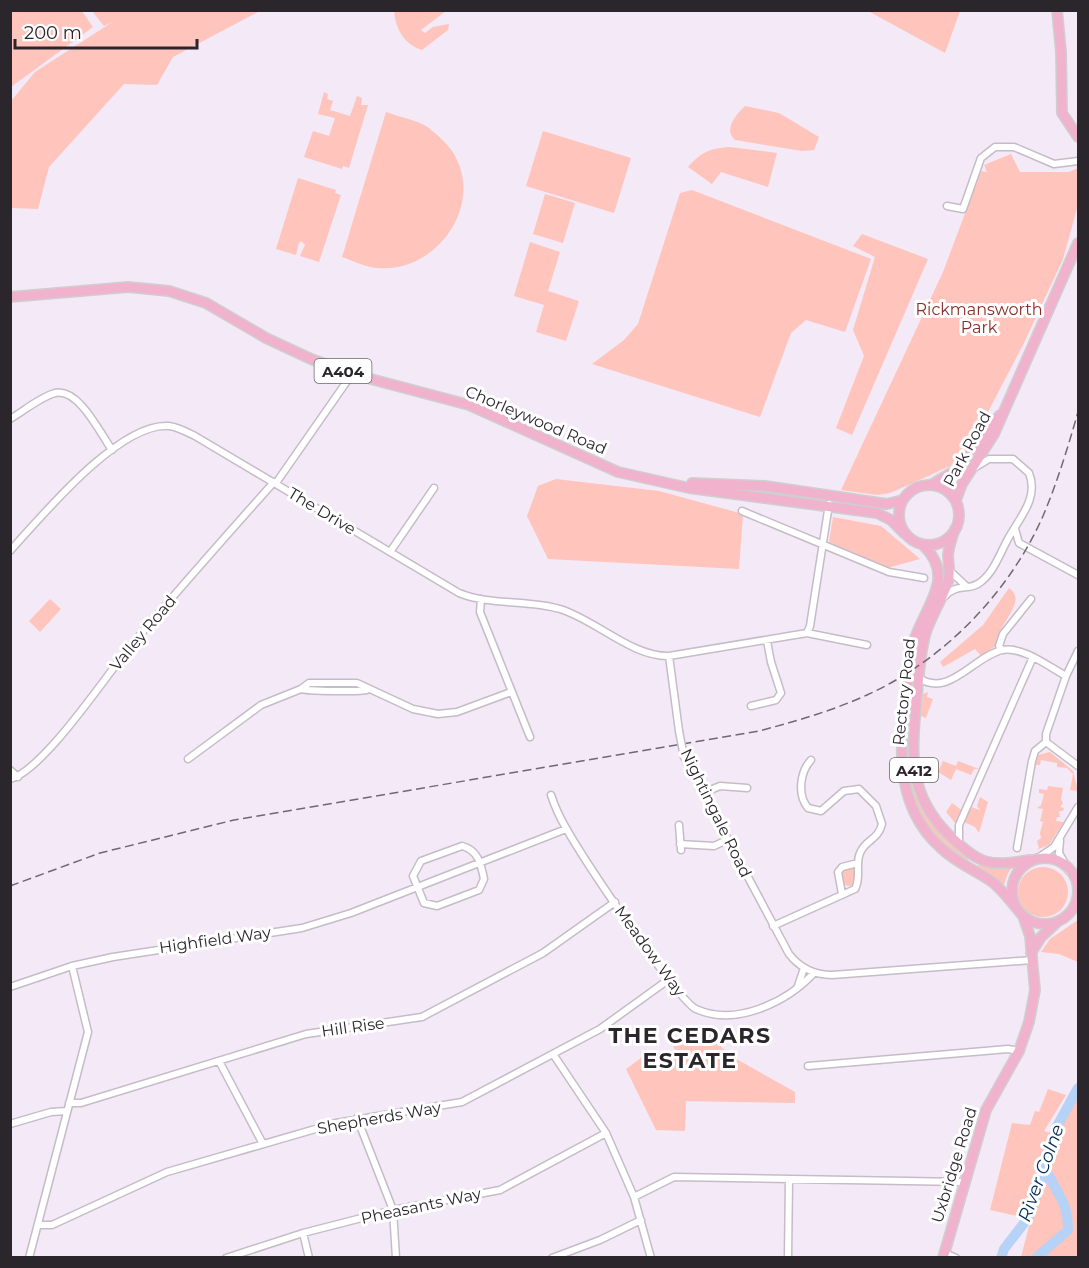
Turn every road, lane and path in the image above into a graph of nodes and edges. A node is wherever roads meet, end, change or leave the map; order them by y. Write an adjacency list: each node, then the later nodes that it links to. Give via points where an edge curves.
1 (1057, 10): 2 (main road, via 1062,113)
2 (1078, 137)
3 (1078, 161): 4 (street, via 1054,164 1014,147 995,147 981,158 963,209)
4 (948, 206)
5 (1078, 243): 8 (main road, Park Road)
6 (10, 297): 7 (main road, Chorleywood Road / A404, via 128,287 168,291 206,303 266,338)
7 (352, 374): 12 (street, Valley Road); 17 (main road, Chorleywood Road / A404, via 469,405 618,472 675,484 765,486)
8 (1003, 411): 11 (main road, Park Road, via 985,450); 13 (main road, Park Road, via 956,470)
9 (10, 419): 10 (street, via 51,394 64,393 78,400)
10 (112, 450): 12 (street, The Drive, via 134,435 170,426 195,436); 24 (street, The Drive, via 74,483)
11 (965, 480): 16 (main road, Park Road); 20 (street, via 990,459 1010,458 1024,466 1031,479 1031,494)
12 (275, 483): 25 (street, The Drive); 50 (street, Valley Road, via 128,650 54,743)
13 (931, 485): 15 (main road); 16 (main road, via 947,490)
14 (434, 488): 25 (street)
15 (903, 500): 17 (main road, A404, via 887,504); 21 (main road, via 899,511)
16 (956, 500): 19 (main road, via 959,509)
17 (830, 501): 21 (main road, A404, via 884,516); 22 (street)
18 (742, 511): 22 (street)
19 (955, 529): 23 (main road, via 943,543); 26 (main road, Rectory Road / A412, via 949,548)
20 (1015, 529): 27 (street, via 1019,543); 29 (street, via 987,576 978,584)
21 (905, 534): 23 (main road)
22 (823, 545): 28 (street, via 889,572); 33 (street)
23 (924, 546): 68 (main road, Rectory Road / A412, via 936,560 940,580 913,644 902,758 904,788 914,815 930,838 954,859 997,886)
24 (10, 551)
25 (390, 552): 30 (street, The Drive, via 459,593)
26 (950, 570): 29 (street); 32 (main road, Rectory Road / A412)
27 (1078, 575)
28 (924, 578)
29 (966, 586): 32 (street, via 952,589)
30 (481, 599): 38 (street, The Drive, via 559,608 640,650); 42 (street, via 480,612)
31 (1031, 599): 36 (street, via 1003,634 999,646)
32 (936, 607): 41 (main road, Rectory Road / A412, via 926,633)
33 (807, 633): 34 (street); 35 (street)
34 (767, 640): 38 (street); 43 (street, via 781,695 774,701)
35 (867, 645)
36 (1002, 650): 39 (street); 41 (street, via 940,684 929,685)
37 (1078, 651): 40 (street)
38 (669, 656): 52 (street, Nightingale Road, bridge, via 684,757)
39 (1033, 657): 40 (street); 59 (street, via 959,825)
40 (1066, 676): 45 (street)
41 (919, 678): 59 (main road, Rectory Road / A412, via 912,762 915,780 925,806)
42 (511, 692): 44 (street); 46 (street, via 457,712 438,714 413,709 357,683 309,683 261,705)
43 (751, 706)
44 (530, 737)
45 (1046, 742): 48 (street); 60 (street, via 1035,751 1032,761)
46 (188, 759)
47 (811, 760): 62 (street, via 802,782 808,808 825,809 844,791 854,788 863,792 879,811 880,829 862,849)
48 (1078, 766)
49 (10, 770): 50 (street)
50 (14, 778)
51 (747, 788): 52 (street, via 720,786)
52 (703, 793): 58 (street, Nightingale Road)
53 (551, 795): 56 (street, Meadow Way)
54 (1078, 807): 57 (street)
55 (679, 825): 58 (street, via 681,847 714,846)
56 (566, 829): 63 (street, Highfield Way); 67 (street, Meadow Way)
57 (1060, 839): 61 (street); 64 (street, via 1059,853)
58 (727, 840): 71 (street, Nightingale Road)
59 (959, 844): 61 (main road, Rectory Road / A412, via 989,864 1001,866)
60 (1017, 848)
61 (1034, 859): 64 (main road, via 1057,861); 68 (main road, via 1013,880 1012,895)
62 (858, 862): 66 (street, via 858,884 853,891); 66 (street, via 838,872)
63 (480, 864): 65 (street, Highfield Way); 65 (street, via 473,850 465,846 418,862 413,874); 65 (street, via 484,879 479,890 437,906 422,901)
64 (1074, 878): 69 (main road)
65 (417, 888): 73 (street, Highfield Way, via 302,928 165,947)
66 (842, 894): 71 (street)
67 (615, 902): 76 (street, Meadow Way); 81 (street, Hill Rise, via 543,953 422,1017 306,1034)
68 (1021, 913): 70 (main road, via 1041,923); 72 (main road, A412, via 1030,936)
69 (1074, 914): 70 (main road)
70 (1056, 923): 72 (main road, via 1041,937)
71 (773, 926): 74 (street, Nightingale Road, via 789,954)
72 (1032, 956): 75 (street, Nightingale Road, via 832,975); 79 (main road, Uxbridge Road / A412, via 1033,1004)
73 (72, 966): 78 (street, Highfield Way); 83 (street, via 88,1032)
74 (804, 968): 75 (street, Nightingale Road); 77 (street)
75 (814, 973): 77 (street, Meadow Way)
76 (668, 980): 77 (street, Meadow Way, via 692,1007 719,1015 764,1006); 80 (street, Shepherds Way, via 600,1029)
77 (798, 986)
78 (10, 987)
79 (1019, 1051): 82 (street); 90 (main road, Uxbridge Road / A412, via 986,1110)
80 (553, 1054): 85 (street, Shepherds Way, via 462,1102); 87 (street)
81 (219, 1061): 83 (street, Hill Rise, via 81,1103); 88 (street)
82 (808, 1066)
83 (69, 1103): 84 (street)
84 (67, 1112): 86 (street, via 51,1112); 94 (street)
85 (357, 1118): 88 (street, Shepherds Way); 92 (street)
86 (10, 1124)
87 (606, 1133): 91 (street); 92 (street, Pheasants Way, via 500,1190)
88 (263, 1144): 94 (street, Shepherds Way, via 167,1172 52,1225)
89 (789, 1179): 90 (street); 91 (street, via 674,1177); 103 (street)
90 (964, 1182): 96 (main road, Uxbridge Road / A412)
91 (634, 1197): 93 (street)
92 (393, 1210): 95 (street, Pheasants Way); 100 (street)
93 (641, 1220): 101 (street); 102 (street)
94 (38, 1225): 97 (street)
95 (303, 1233): 98 (street, Pheasants Way); 99 (street)
96 (943, 1255): 104 (street, Uxbridge Road)
97 (29, 1257)
98 (226, 1257)
99 (309, 1257)
100 (396, 1257)
101 (552, 1257)
102 (651, 1257)
103 (788, 1257)
104 (956, 1257)

